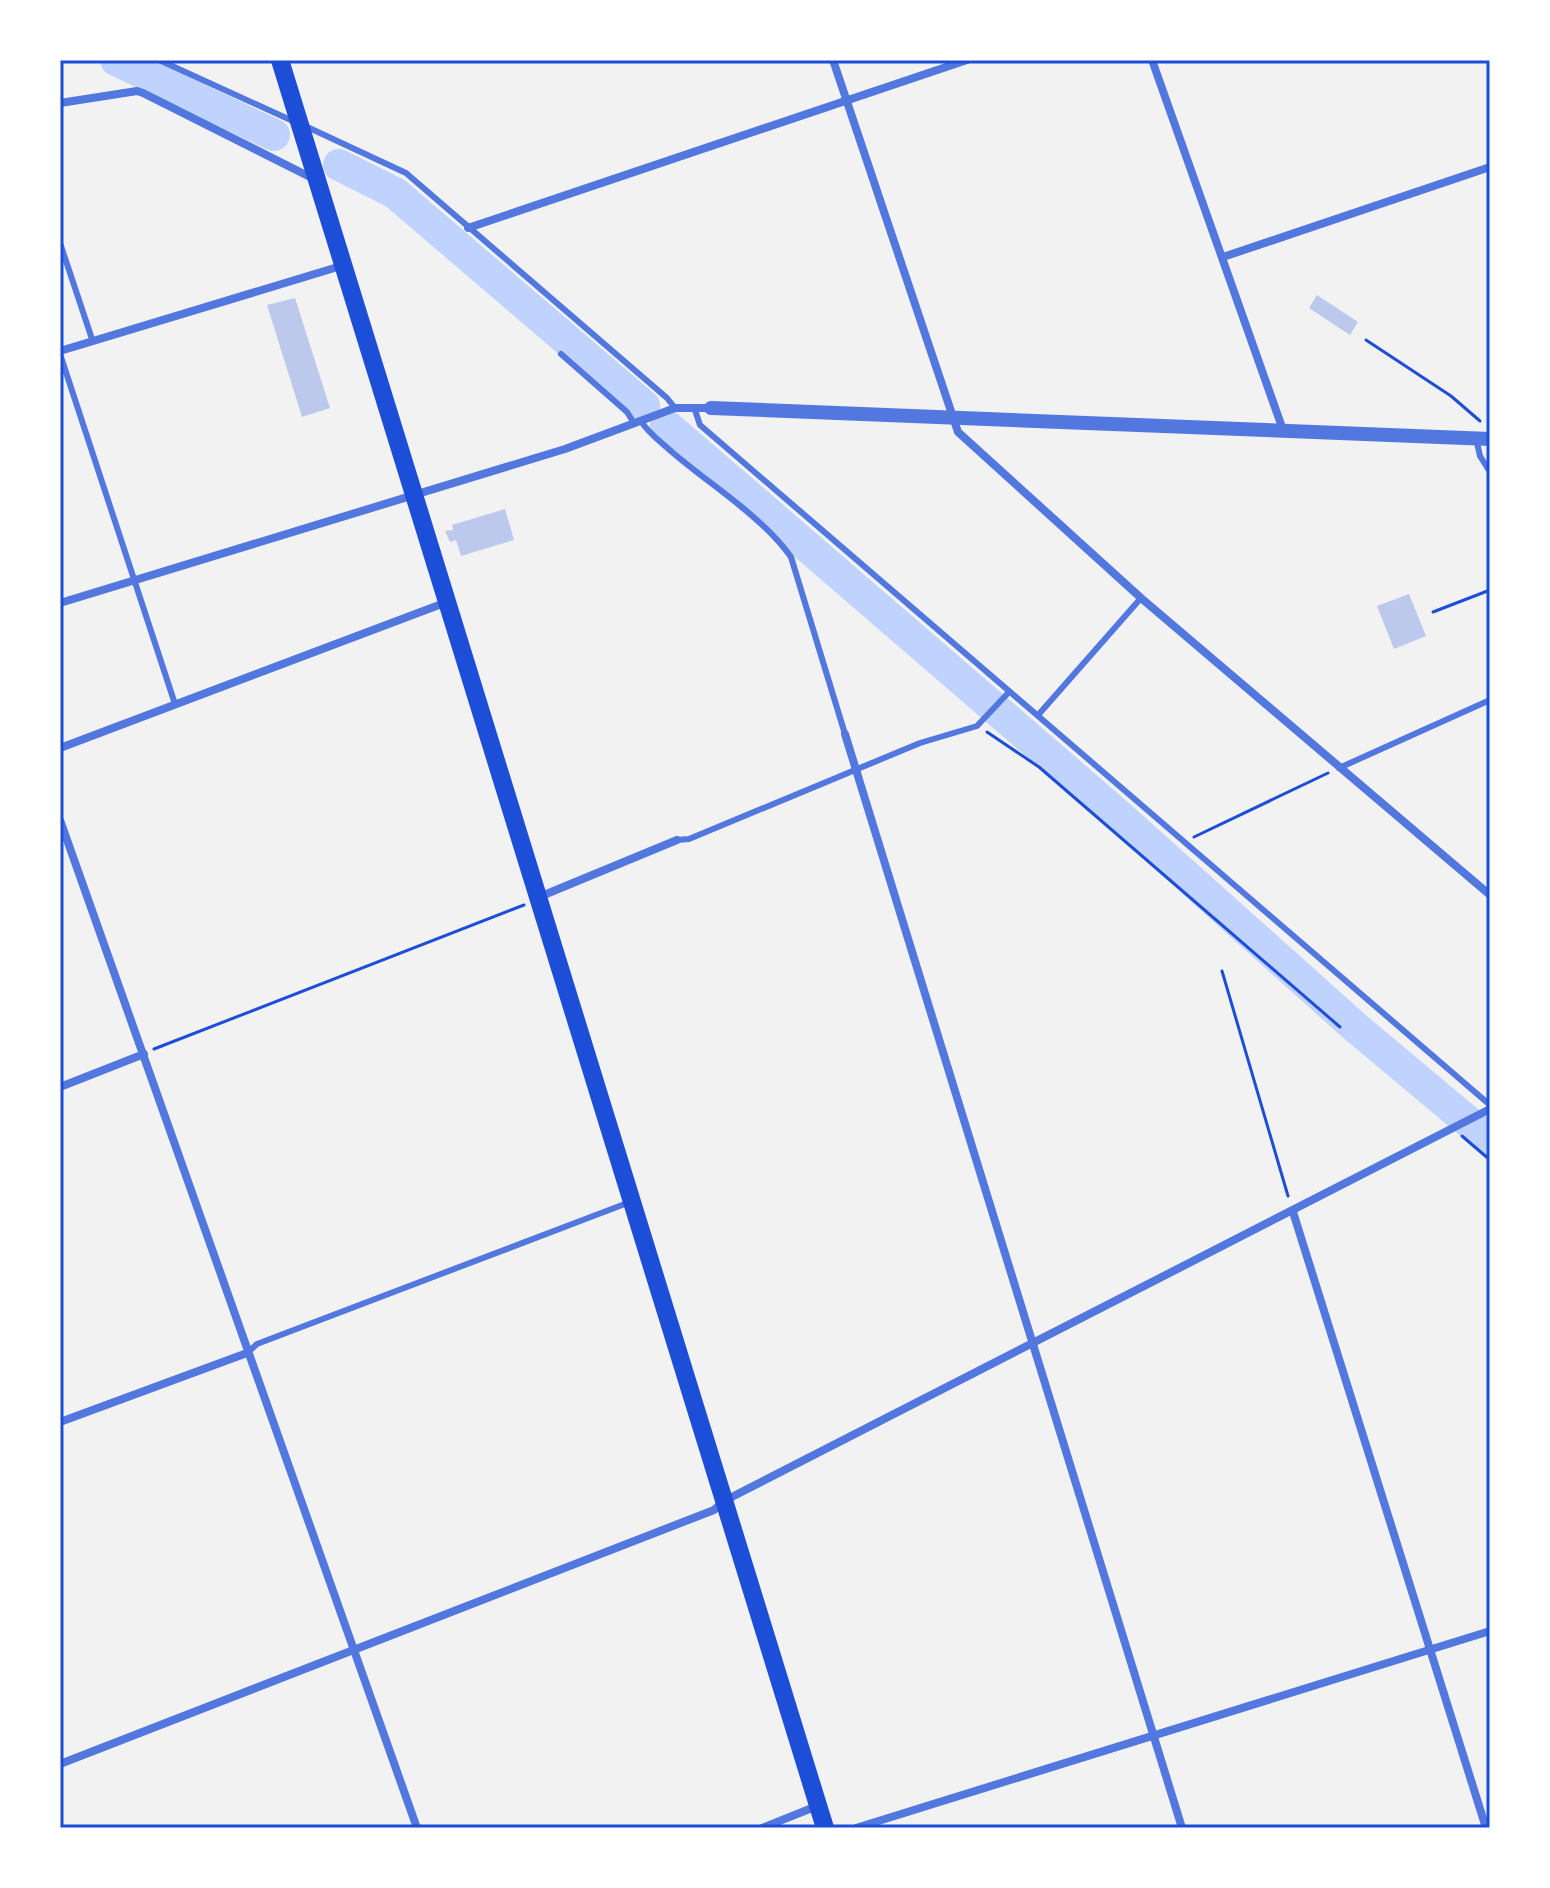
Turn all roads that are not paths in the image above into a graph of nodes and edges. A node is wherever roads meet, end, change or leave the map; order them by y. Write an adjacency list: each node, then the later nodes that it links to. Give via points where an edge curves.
1 (159, 60): 8 (lane)
2 (280, 60): 8 (main road)
3 (833, 60): 6 (street)
4 (967, 60): 6 (street)
5 (1152, 60): 13 (street)
6 (846, 99): 11 (street); 21 (street)
7 (60, 103): 10 (street, via 137,91)
8 (299, 124): 10 (main road); 11 (lane, via 406,173)
9 (1490, 167): 13 (street)
10 (317, 180): 14 (main road)
11 (468, 228): 19 (lane)
12 (60, 243): 15 (lane)
13 (1223, 257): 23 (street)
14 (341, 266): 15 (street); 26 (main road)
15 (93, 342): 16 (street)
16 (60, 353): 27 (lane)
17 (561, 354): 22 (lane)
18 (694, 407): 19 (street); 20 (street); 31 (lane, via 700,425)
19 (675, 408): 22 (street)
20 (711, 408): 21 (street)
21 (955, 419): 23 (street); 28 (street, via 958,432)
22 (637, 422): 26 (street); 35 (lane, via 778,540 791,557)
23 (1283, 430): 24 (street)
24 (1484, 438): 25 (lane, via 1480,456)
25 (1490, 472)
26 (414, 497): 27 (street); 29 (main road)
27 (135, 580): 30 (street); 33 (lane)
28 (1141, 598): 34 (lane); 37 (street)
29 (447, 602): 33 (street); 42 (main road)
30 (60, 603)
31 (1008, 694): 34 (lane); 38 (lane, via 977,726)
32 (1490, 700): 37 (lane)
33 (175, 704): 36 (street)
34 (1039, 714): 45 (lane)
35 (845, 734): 38 (street)
36 (60, 748)
37 (1339, 768): 41 (street)
38 (856, 769): 40 (lane); 48 (street)
39 (60, 820): 43 (street)
40 (677, 840): 42 (street)
41 (1489, 892)
42 (539, 897): 46 (main road)
43 (144, 1054): 44 (street); 49 (street)
44 (60, 1087)
45 (1490, 1108): 47 (street)
46 (632, 1201): 49 (lane, via 257,1344); 51 (main road)
47 (1293, 1212): 48 (street); 54 (street)
48 (1033, 1345): 51 (street); 55 (street)
49 (247, 1353): 50 (street); 53 (street)
50 (60, 1422)
51 (724, 1501): 53 (street, via 714,1510); 57 (main road)
52 (1490, 1631): 54 (street)
53 (354, 1649): 56 (street); 58 (street)
54 (1430, 1649): 55 (street); 63 (street)
55 (1152, 1735): 61 (street); 62 (street)
56 (60, 1764)
57 (818, 1806): 59 (street); 60 (main road)
58 (417, 1828)
59 (762, 1828)
60 (825, 1828)
61 (856, 1828)
62 (1182, 1828)
63 (1486, 1828)

